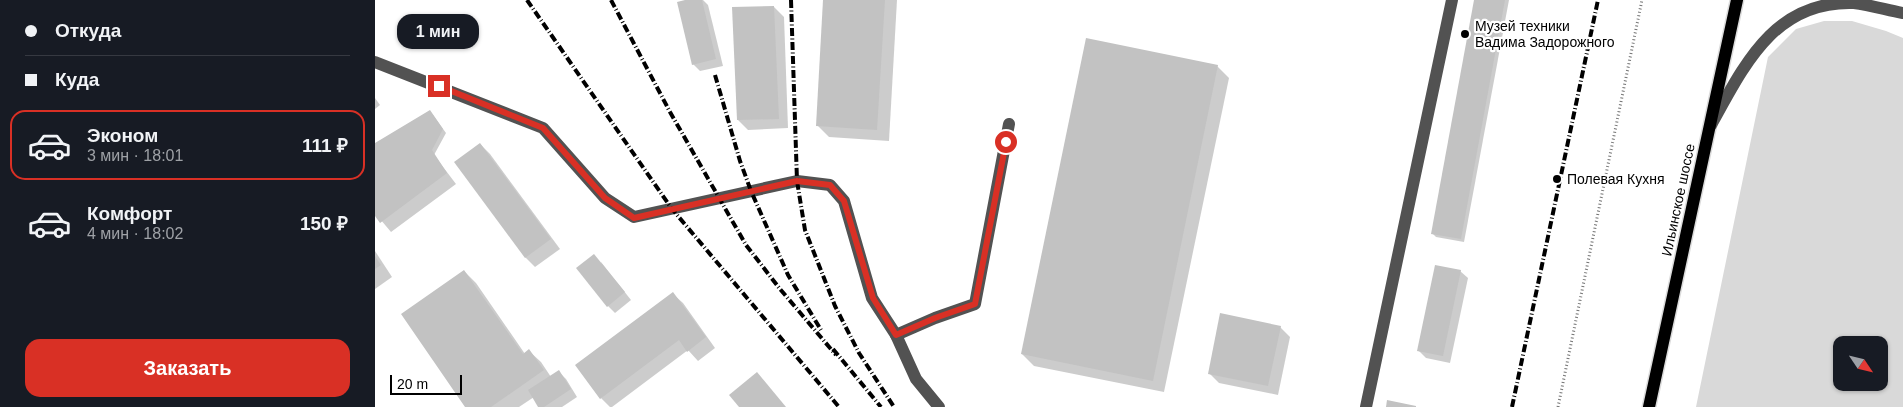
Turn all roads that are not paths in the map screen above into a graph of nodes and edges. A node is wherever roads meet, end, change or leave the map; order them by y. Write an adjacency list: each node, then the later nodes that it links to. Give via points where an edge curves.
1 (1452, 0): 10 (lane)
2 (1737, 0): 7 (main road, Ильинское шоссе)
3 (1883, 0): 4 (lane)
4 (1903, 12): 7 (lane, via 1855,3 1832,4 1808,8 1787,19 1768,35 1739,76)
5 (375, 62): 8 (lane, via 543,128 605,198 634,218 797,181 830,185 844,201 873,298)
6 (1009, 124): 8 (lane, via 975,304)
7 (1709, 130): 11 (main road, Ильинское шоссе)
8 (896, 335): 9 (lane, via 916,379)
9 (939, 407)
10 (1366, 407)
11 (1649, 407)

